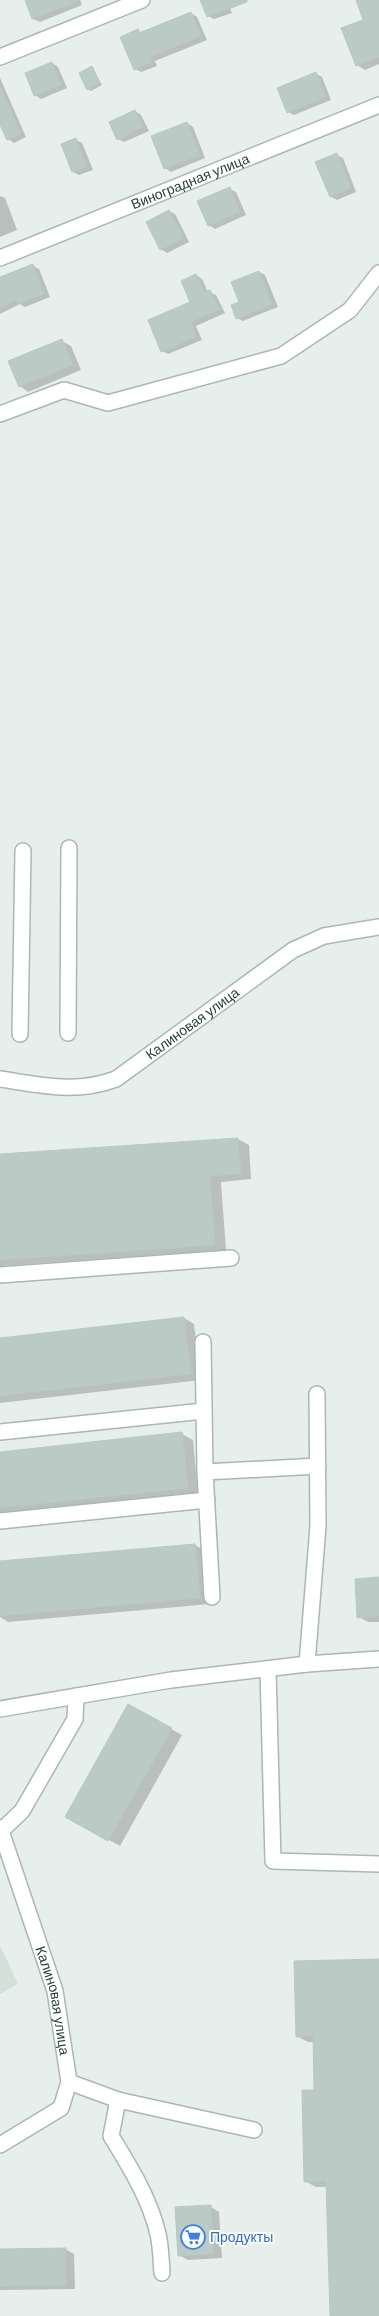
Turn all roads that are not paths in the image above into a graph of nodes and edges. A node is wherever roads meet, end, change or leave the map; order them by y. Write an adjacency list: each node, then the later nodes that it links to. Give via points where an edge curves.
1 (142, 0): 2 (street)
2 (0, 57)
3 (379, 105): 4 (street, Виноградная улица)
4 (0, 258)
5 (379, 273): 6 (street, via 350,310 281,356 108,403 64,390)
6 (0, 414)
7 (69, 848): 10 (street)
8 (23, 851): 11 (street)
9 (379, 927): 12 (street, Калиновая улица, via 324,936 293,950 116,1079 99,1086 70,1089)
10 (68, 1033)
11 (20, 1034)
12 (0, 1079)
13 (231, 1258): 14 (street)
14 (0, 1276)
15 (203, 1342): 17 (street)
16 (318, 1394): 19 (street)
17 (204, 1411): 18 (street); 20 (street)
18 (0, 1432)
19 (318, 1466): 20 (street); 25 (street, via 318,1526)
20 (205, 1472): 21 (street)
21 (207, 1500): 22 (street); 23 (street)
22 (0, 1521)
23 (212, 1597)
24 (379, 1659): 25 (street)
25 (307, 1664): 26 (street)
26 (268, 1669): 27 (street, via 171,1680); 30 (street, via 273,1861)
27 (76, 1696): 28 (street); 29 (street, via 75,1719 22,1811)
28 (0, 1709)
29 (1, 1830): 31 (street, Калиновая улица, via 55,1991)
30 (379, 1864)
31 (69, 2082): 32 (street); 34 (street, Калиновая улица, via 60,2108)
32 (118, 2100): 33 (street); 35 (street, via 111,2136 132,2170 154,2221)
33 (254, 2130)
34 (0, 2145)
35 (162, 2273)

